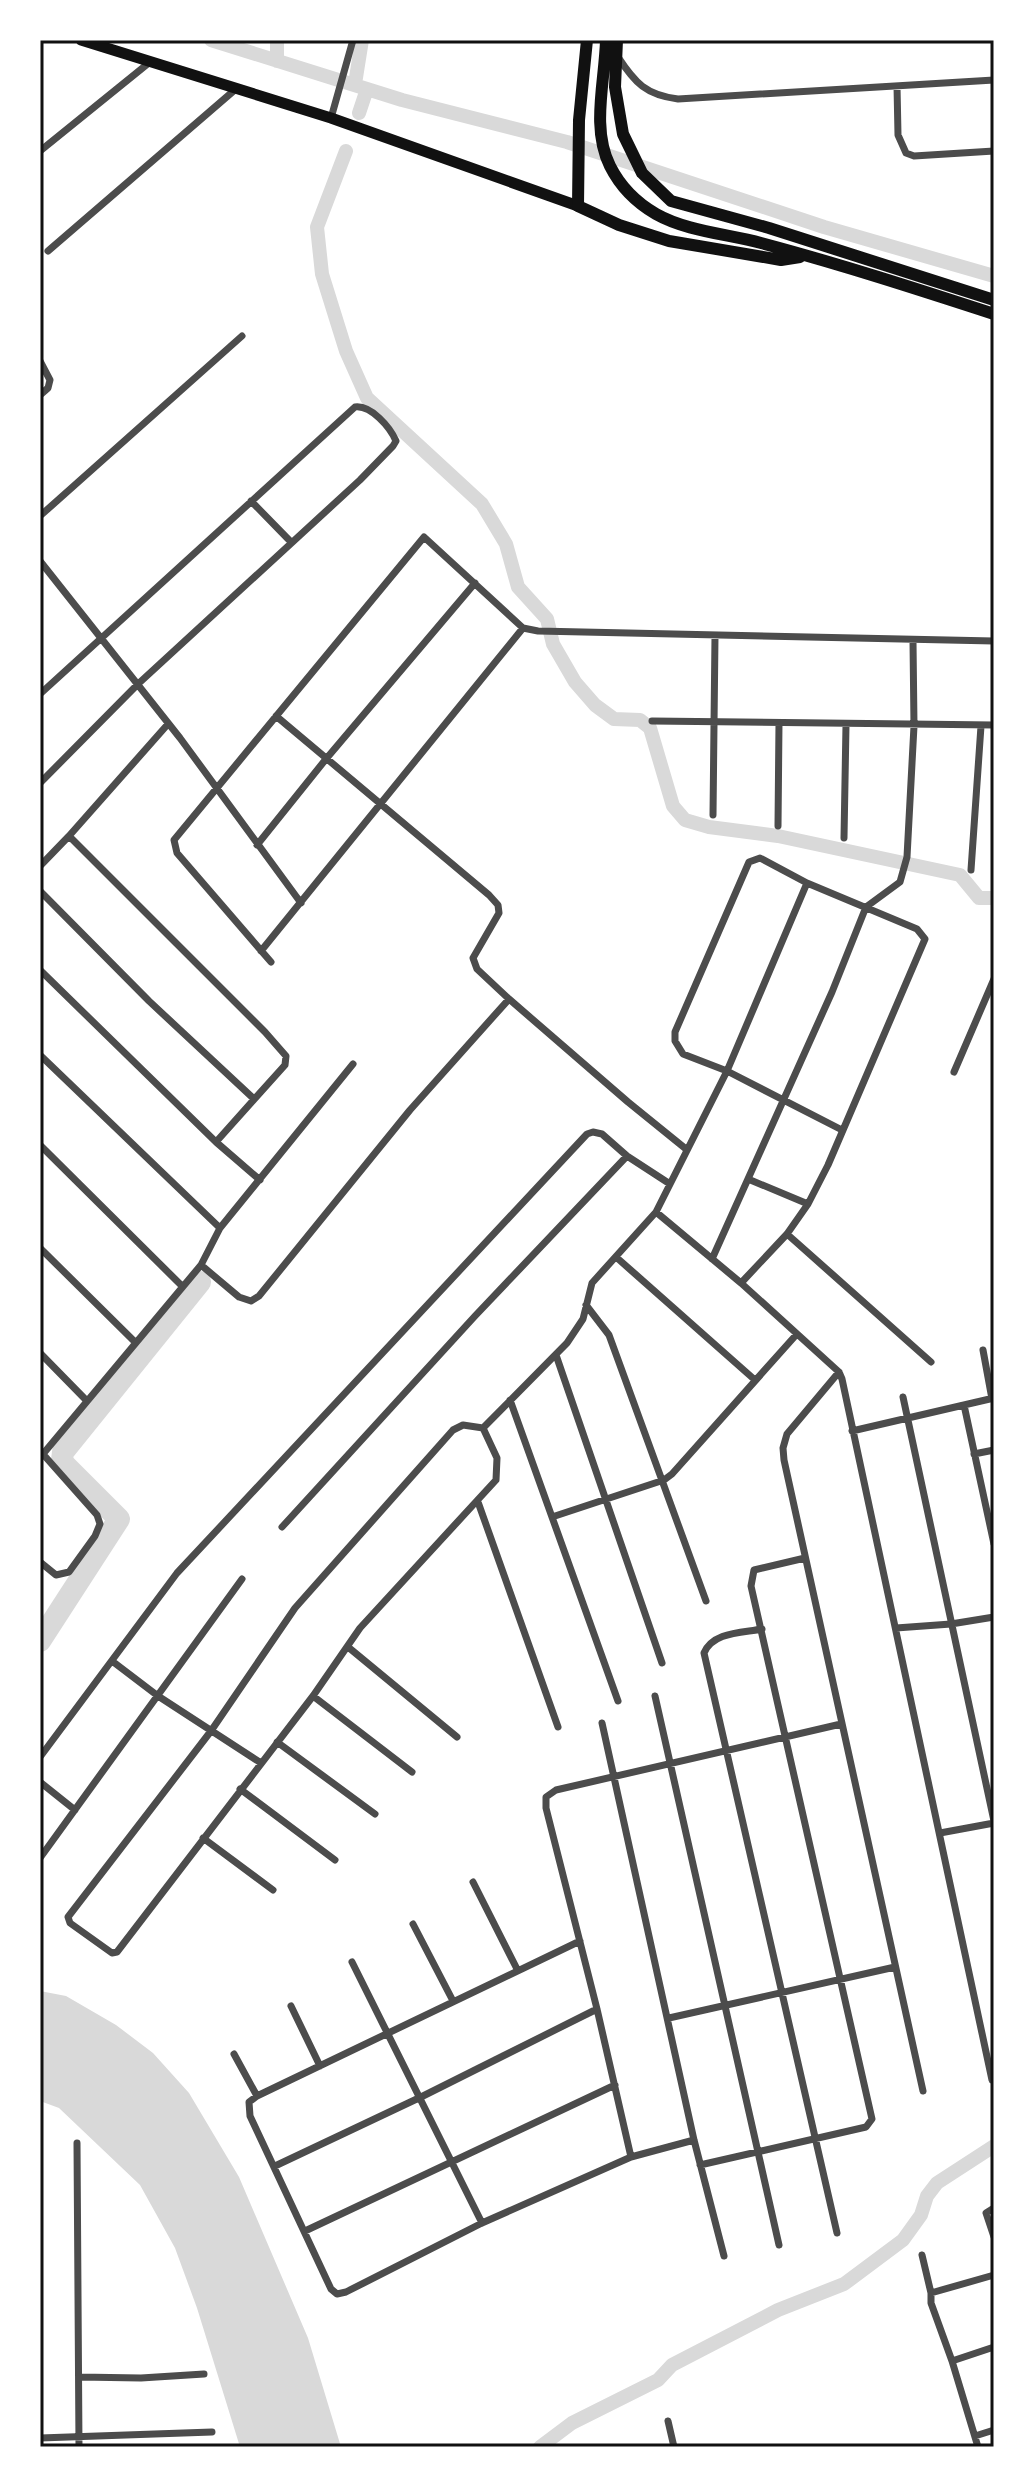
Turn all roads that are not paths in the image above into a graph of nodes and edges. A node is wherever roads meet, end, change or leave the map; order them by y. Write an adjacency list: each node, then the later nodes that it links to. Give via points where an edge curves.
1 (81, 40): 7 (main road)
2 (353, 40): 11 (street)
3 (587, 40): 14 (highway)
4 (606, 40): 6 (highway)
5 (617, 40): 6 (highway)
6 (612, 59): 9 (street, via 657,97 678,99); 16 (highway, via 600,122 603,145 610,165 635,199 679,223); 17 (highway, via 628,148 652,184 671,201)
7 (150, 62): 10 (main road); 12 (street)
8 (994, 80): 9 (street)
9 (897, 86): 13 (street, via 898,135 906,153)
10 (237, 88): 11 (main road); 15 (street)
11 (331, 118): 14 (main road)
12 (40, 151)
13 (994, 151)
14 (578, 206): 16 (highway, via 669,241 781,260)
15 (48, 251)
16 (807, 256): 18 (highway)
17 (994, 300)
18 (994, 314)
19 (242, 336): 23 (street)
20 (40, 361): 21 (street, via 50,380)
21 (40, 395)
22 (251, 501): 24 (street); 24 (street, via 355,407 368,409 392,433 393,446); 29 (street)
23 (40, 516)
24 (291, 542): 32 (street)
25 (40, 561): 29 (street)
26 (475, 583): 27 (street); 34 (street, via 424,537); 43 (street)
27 (523, 628): 28 (street); 46 (street)
28 (715, 636): 30 (street); 36 (street)
29 (102, 637): 32 (street); 33 (street)
30 (913, 641): 31 (street); 41 (street)
31 (994, 641)
32 (138, 684): 38 (street); 44 (street)
33 (40, 694)
34 (276, 716): 43 (street); 45 (street)
35 (652, 721): 36 (street)
36 (715, 722): 37 (street); 47 (street)
37 (779, 723): 39 (street); 48 (street)
38 (168, 724): 45 (street); 49 (street)
39 (846, 725): 41 (street); 50 (street)
40 (994, 725): 42 (street)
41 (914, 726): 42 (street); 57 (street, via 907,857 900,882)
42 (981, 726): 53 (street)
43 (326, 759): 46 (street); 51 (street)
44 (40, 783)
45 (218, 789): 51 (street); 58 (street, via 178,834 175,846)
46 (382, 803): 56 (street); 62 (street, via 498,905 496,921 473,958 477,969)
47 (713, 815)
48 (778, 826)
49 (69, 836): 52 (street); 67 (street, via 286,1056 285,1065)
50 (844, 838)
51 (257, 845): 56 (street)
52 (40, 866)
53 (971, 870)
54 (807, 883): 57 (street); 65 (street); 65 (street, via 760,858 751,859 675,1032 683,1054)
55 (40, 891): 67 (street)
56 (301, 903): 58 (street)
57 (866, 907): 68 (street); 69 (street, via 917,929 925,939)
58 (261, 951): 59 (street)
59 (271, 962)
60 (40, 970): 70 (street)
61 (994, 979): 66 (street)
62 (509, 999): 72 (street); 84 (street, via 410,1110 259,1296 245,1301)
63 (40, 1055): 79 (street)
64 (353, 1064): 75 (street)
65 (727, 1071): 68 (street); 72 (street)
66 (954, 1072)
67 (254, 1099): 70 (street)
68 (782, 1099): 69 (street); 74 (street)
69 (842, 1130): 77 (street)
70 (216, 1142): 75 (street)
71 (40, 1145): 86 (street)
72 (686, 1149): 76 (street)
73 (627, 1156): 76 (street); 112 (street); 123 (street, via 602,1134 587,1134 177,1573)
74 (748, 1179): 77 (street); 83 (street)
75 (260, 1180): 79 (street)
76 (670, 1184): 78 (street)
77 (808, 1204): 80 (street)
78 (656, 1212): 82 (street); 83 (street)
79 (220, 1228): 84 (street)
80 (787, 1234): 85 (street); 93 (street)
81 (40, 1248): 89 (street)
82 (616, 1257): 87 (street, via 592,1283); 95 (street)
83 (712, 1259): 85 (street)
84 (201, 1265): 86 (street)
85 (741, 1283): 88 (street)
86 (182, 1286): 89 (street)
87 (586, 1305): 92 (street, via 580,1327); 107 (street, via 609,1335)
88 (796, 1335): 94 (street); 95 (street)
89 (135, 1342): 98 (street)
90 (983, 1350): 97 (street)
91 (40, 1353): 98 (street)
92 (556, 1355): 99 (street); 108 (street)
93 (931, 1362)
94 (839, 1372): 103 (street); 114 (street, via 784,1441)
95 (755, 1380): 107 (street)
96 (903, 1397): 101 (street)
97 (993, 1398): 100 (street)
98 (86, 1400): 105 (street)
99 (510, 1400): 102 (street); 111 (street)
100 (964, 1405): 101 (street); 106 (street)
101 (908, 1419): 103 (street); 119 (street)
102 (483, 1428): 109 (street, via 497,1458 498,1475); 132 (street, via 463,1425 453,1430 380,1511 295,1608)
103 (852, 1431): 120 (street)
104 (994, 1450): 106 (street)
105 (42, 1452): 115 (street, via 100,1524 69,1572 56,1575)
106 (974, 1454): 110 (street)
107 (664, 1480): 108 (street); 117 (street)
108 (607, 1499): 111 (street); 124 (street)
109 (478, 1502): 122 (street); 131 (street)
110 (990, 1508): 113 (street)
111 (552, 1517): 128 (street)
112 (282, 1527)
113 (994, 1544)
114 (805, 1558): 121 (street, via 754,1570 751,1586); 130 (street)
115 (40, 1562)
116 (242, 1579): 125 (street)
117 (706, 1601)
118 (994, 1617): 119 (street)
119 (951, 1624): 120 (street); 146 (street)
120 (896, 1628): 147 (street)
121 (762, 1629): 134 (street); 136 (street, via 719,1637 704,1653)
122 (348, 1647): 126 (street); 133 (street)
123 (112, 1661): 125 (street); 137 (street)
124 (662, 1663)
125 (158, 1696): 132 (street); 144 (street)
126 (313, 1696): 135 (street); 140 (street)
127 (655, 1696): 139 (street)
128 (618, 1701)
129 (602, 1723): 141 (street)
130 (841, 1724): 134 (street); 156 (street)
131 (558, 1727)
132 (211, 1731): 138 (street); 148 (street, via 68,1921 116,1953)
133 (457, 1737)
134 (785, 1737): 136 (street); 158 (street)
135 (277, 1742): 138 (street); 145 (street)
136 (726, 1751): 139 (street); 159 (street)
137 (40, 1757)
138 (261, 1763): 143 (street)
139 (671, 1764): 141 (street); 161 (street)
140 (412, 1772)
141 (615, 1777): 154 (street, via 546,1797); 164 (street)
142 (40, 1782): 144 (street)
143 (240, 1789): 148 (street); 150 (street)
144 (75, 1810): 149 (street)
145 (375, 1814)
146 (994, 1822): 147 (street)
147 (940, 1833): 167 (street)
148 (203, 1838): 152 (street)
149 (40, 1858)
150 (335, 1860)
151 (473, 1882): 157 (street)
152 (273, 1890)
153 (413, 1924): 160 (street)
154 (580, 1941): 157 (street); 163 (street)
155 (352, 1962): 165 (street)
156 (895, 1967): 158 (street); 172 (street)
157 (517, 1969): 160 (street)
158 (839, 1980): 159 (street); 176 (street, via 872,2119 866,2127)
159 (783, 1992): 161 (street); 176 (street)
160 (453, 2001): 165 (street)
161 (725, 2004): 164 (street); 178 (street)
162 (291, 2006): 169 (street)
163 (597, 2009): 171 (street); 174 (street)
164 (669, 2018): 175 (street)
165 (389, 2033): 169 (street); 174 (street)
166 (994, 2033): 167 (street)
167 (982, 2035): 170 (street)
168 (234, 2054): 173 (street)
169 (320, 2066): 173 (street)
170 (992, 2080)
171 (615, 2085): 179 (street); 180 (street)
172 (923, 2091)
173 (257, 2096): 182 (street, via 249,2102 250,2116)
174 (421, 2097): 180 (street); 182 (street)
175 (694, 2140): 179 (street); 181 (street)
176 (815, 2140): 178 (street); 186 (street)
177 (77, 2143): 196 (street)
178 (758, 2153): 181 (street); 188 (street)
179 (631, 2157): 184 (street)
180 (453, 2161): 184 (street); 185 (street)
181 (700, 2165): 190 (street)
182 (275, 2166): 185 (street)
183 (994, 2208): 187 (street, via 986,2213)
184 (482, 2223): 185 (street, via 340,2294 331,2289)
185 (305, 2231)
186 (837, 2233)
187 (994, 2237)
188 (779, 2245)
189 (922, 2255): 192 (street)
190 (724, 2256)
191 (994, 2275): 192 (street)
192 (931, 2293): 194 (street)
193 (994, 2347): 194 (street)
194 (952, 2361): 201 (street)
195 (204, 2374): 196 (street)
196 (79, 2377): 200 (street)
197 (668, 2421): 204 (street)
198 (994, 2430): 201 (street)
199 (212, 2432): 200 (street)
200 (79, 2436): 202 (street); 203 (street)
201 (975, 2436): 205 (street)
202 (40, 2438)
203 (79, 2447)
204 (674, 2447)
205 (978, 2447)

